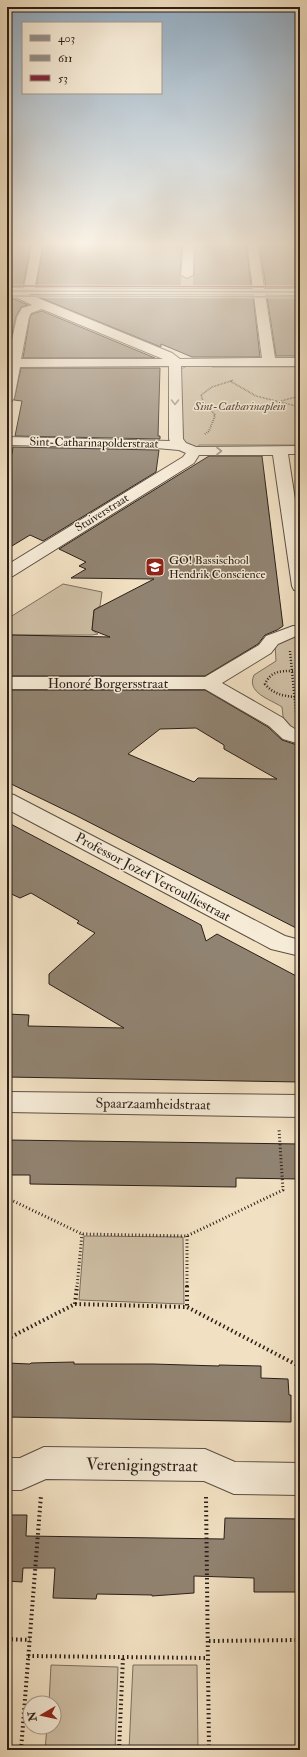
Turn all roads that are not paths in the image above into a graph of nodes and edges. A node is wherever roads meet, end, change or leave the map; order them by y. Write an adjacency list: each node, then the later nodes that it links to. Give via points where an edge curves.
1 (20, 324): 7 (street)
2 (89, 324): 4 (street)
3 (264, 324): 5 (street)
4 (157, 351): 8 (street); 9 (street)
5 (269, 362): 6 (street); 9 (street)
6 (300, 362)
7 (11, 363): 8 (street); 10 (street)
8 (144, 363): 9 (street)
9 (175, 363): 12 (street, one-way to 12, via 176,439)
10 (7, 398)
11 (7, 442): 12 (street, Sint-Catharinapolderstraat, via 156,444)
12 (187, 449): 13 (street, one-way to 13); 15 (street, Stuiverstraat, via 189,460)
13 (280, 450): 14 (street); 16 (street)
14 (300, 450)
15 (7, 572)
16 (300, 586)
17 (294, 632): 19 (street, via 272,640 265,649)
18 (7, 683): 19 (street, Honoré Borgersstraat)
19 (209, 683): 20 (street, via 276,722 280,729)
20 (299, 738)
21 (7, 800): 22 (street, Professor Jozef Vercoulliestraat, via 279,943)
22 (300, 948)
23 (7, 1102): 24 (street, Spaarzaamheidstraat)
24 (289, 1106)
25 (7, 1474): 26 (street, Verenigingstraat, via 21,1474 44,1463 205,1465 234,1478)
26 (300, 1479)

